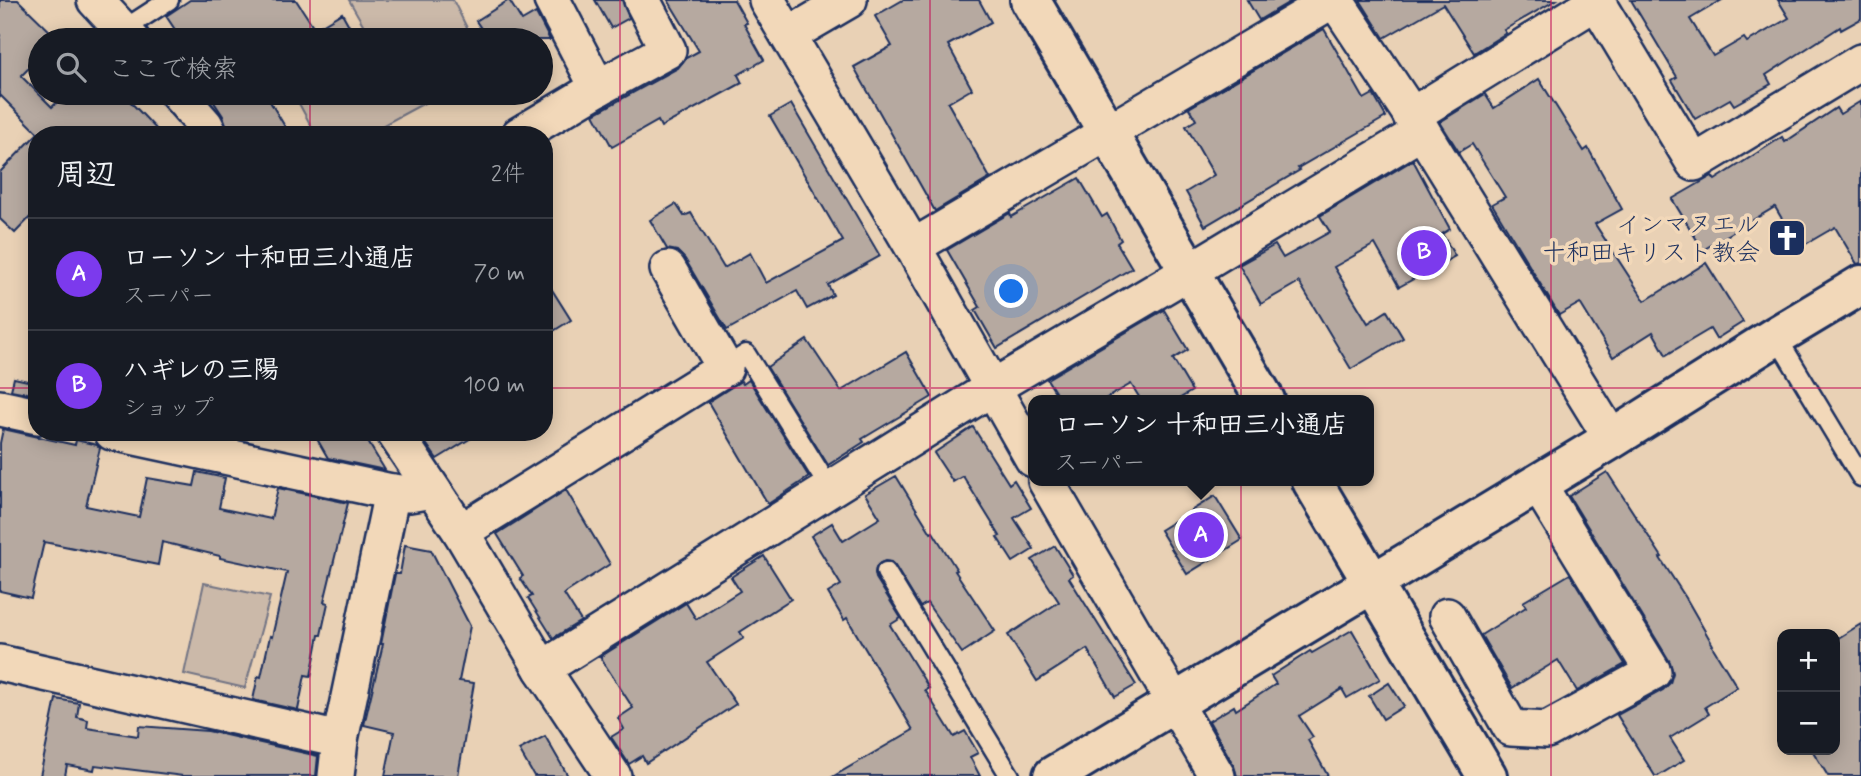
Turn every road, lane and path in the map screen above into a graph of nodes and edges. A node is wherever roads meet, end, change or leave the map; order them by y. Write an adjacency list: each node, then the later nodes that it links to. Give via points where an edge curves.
1 (95, 0): 10 (street)
2 (169, 0): 11 (lane)
3 (552, 0): 14 (street)
4 (642, 0): 14 (street, via 668,50)
5 (767, 0): 12 (street)
6 (849, 0): 12 (street)
7 (1030, 0): 19 (street)
8 (1334, 0): 16 (street); 19 (street)
9 (1598, 1): 13 (street, via 1694,163); 16 (street)
10 (121, 28)
11 (135, 28)
12 (789, 35): 20 (street)
13 (1861, 62)
14 (598, 88): 18 (street)
15 (188, 105): 17 (street)
16 (1416, 123): 22 (street); 30 (street)
17 (206, 126)
18 (534, 126)
19 (1108, 132): 20 (street); 22 (street)
20 (913, 247): 26 (street)
21 (668, 269): 25 (street)
22 (1190, 271): 26 (street); 27 (street)
23 (1861, 285): 24 (street)
24 (1776, 336): 30 (street); 34 (lane)
25 (725, 368): 38 (lane, via 746,354); 41 (street)
26 (992, 388): 33 (street); 38 (street)
27 (1262, 395)
28 (0, 408): 29 (street)
29 (28, 414)
30 (1612, 439): 35 (street)
31 (154, 441): 40 (street)
32 (400, 441): 39 (street)
33 (1028, 450)
34 (1861, 477)
35 (1538, 484): 43 (street); 44 (street, via 1653,672 1547,730 1511,728)
36 (1049, 486): 47 (street)
37 (1315, 486): 43 (street)
38 (830, 489): 46 (street)
39 (432, 491): 40 (street); 41 (street)
40 (392, 492): 48 (street)
41 (461, 532): 46 (street)
42 (886, 572): 51 (lane)
43 (1372, 584): 47 (street); 54 (street)
44 (1447, 616)
45 (0, 663): 48 (street)
46 (542, 669): 50 (street)
47 (1175, 702): 52 (street); 53 (street)
48 (340, 740): 49 (street)
49 (336, 776)
50 (613, 776)
51 (1010, 776)
52 (1053, 776)
53 (1217, 776)
54 (1487, 776)

